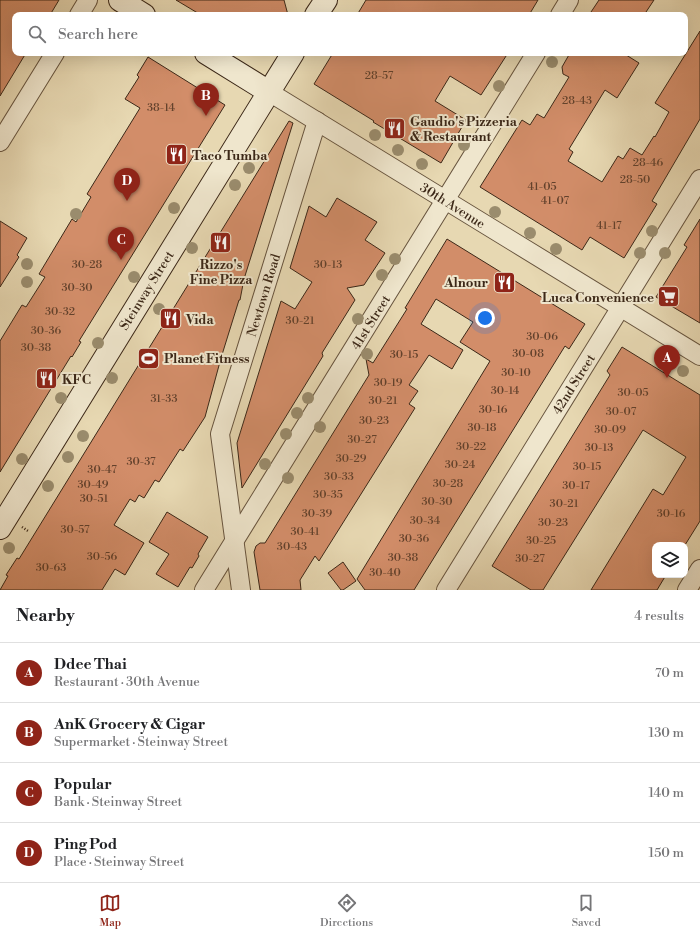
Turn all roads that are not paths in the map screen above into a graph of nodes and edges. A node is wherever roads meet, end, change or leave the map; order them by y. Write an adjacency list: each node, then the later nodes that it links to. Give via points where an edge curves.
1 (88, 0): 5 (street)
2 (120, 0): 6 (street)
3 (326, 0): 7 (street)
4 (569, 0): 8 (street)
5 (80, 12)
6 (139, 12)
7 (318, 12)
8 (562, 12)
9 (53, 56): 15 (street)
10 (211, 56): 13 (street, 30th Avenue)
11 (291, 56): 13 (street, Steinway Street)
12 (534, 56): 17 (street, 41st Street)
13 (269, 92): 14 (street, 30th Avenue); 20 (street, Steinway Street)
14 (317, 121): 17 (street, 30th Avenue); 21 (street, Newtown Road, via 220,434)
15 (0, 142)
16 (700, 179): 18 (street, 42nd Street)
17 (446, 200): 18 (street, 30th Avenue); 21 (street, 41st Street)
18 (620, 308): 19 (street, 30th Avenue); 25 (street, 42nd Street)
19 (700, 356)
20 (0, 528)
21 (234, 541): 23 (street, 41st Street); 24 (street, Newtown Road)
22 (700, 569): 26 (street)
23 (204, 590)
24 (242, 590)
25 (446, 590)
26 (687, 590)

